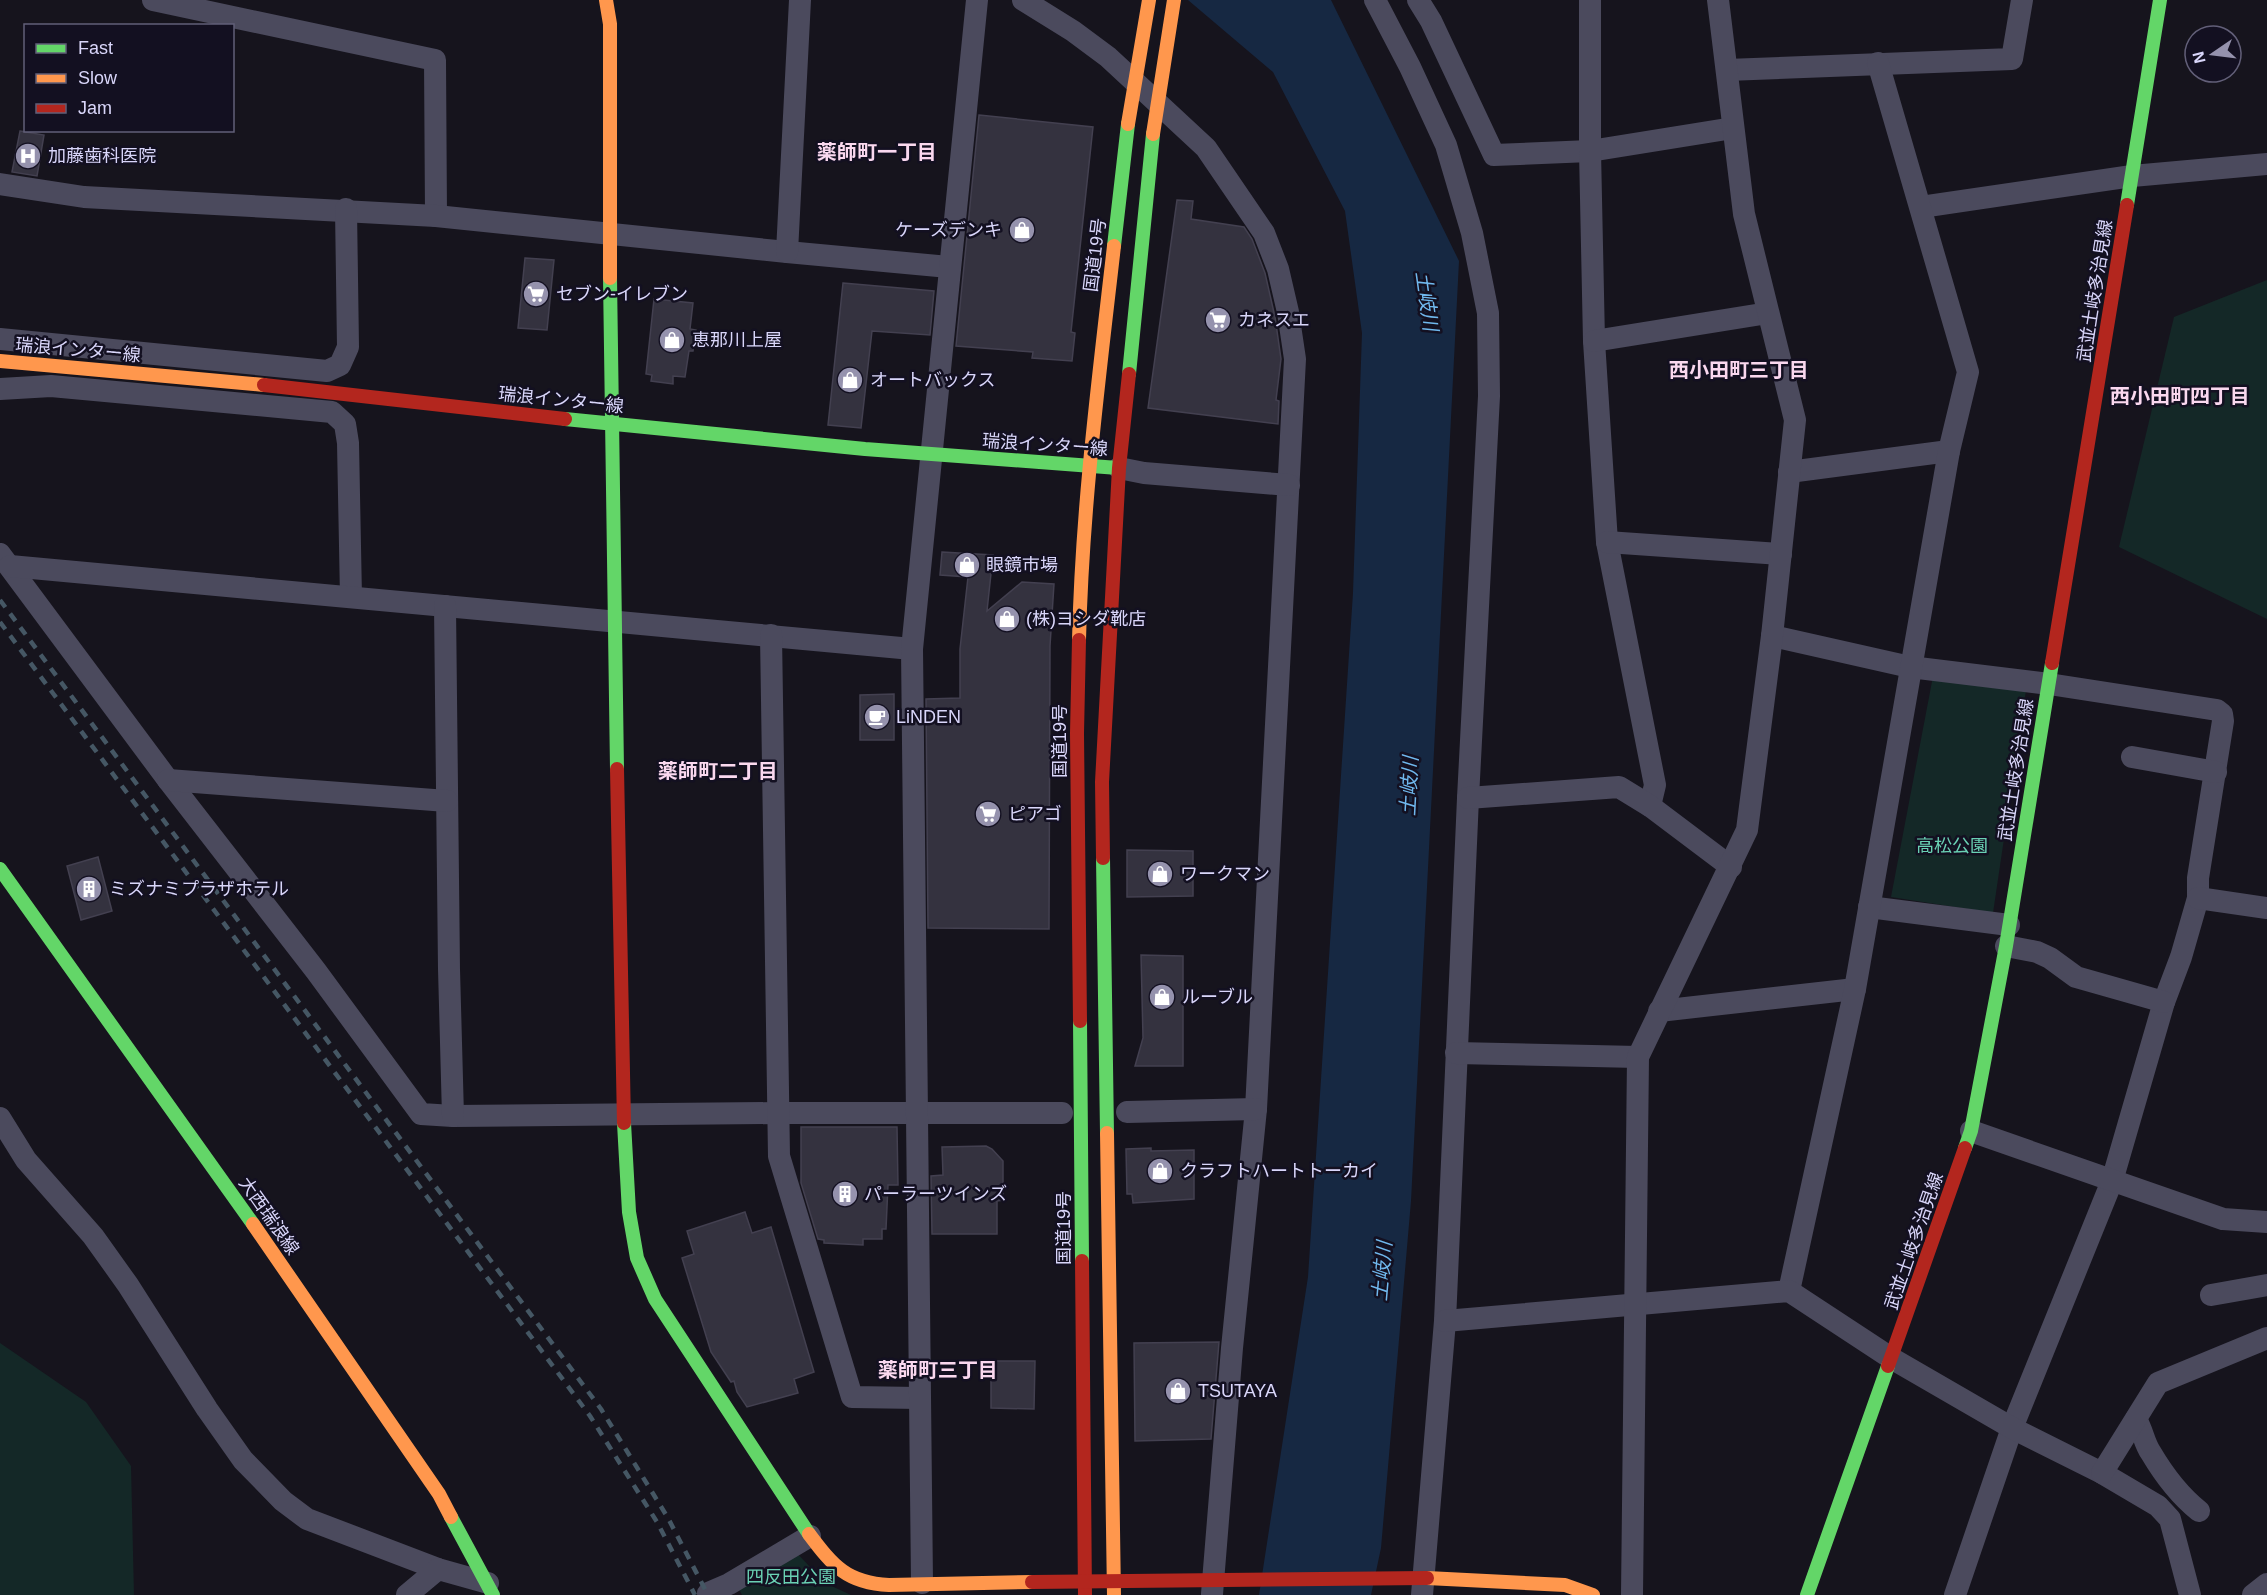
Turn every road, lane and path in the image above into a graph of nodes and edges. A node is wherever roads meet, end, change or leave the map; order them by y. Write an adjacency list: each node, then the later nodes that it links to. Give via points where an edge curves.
1 (606, 0): 24 (main road, via 610,24)
2 (800, 0): 25 (street)
3 (977, 0): 26 (street)
4 (1023, 0): 38 (street, via 1108,57 1206,148 1264,232 1278,269 1295,359)
5 (1149, 0): 35 (main road, 国道19号, bridge, via 1128,124)
6 (1174, 0): 36 (main road, bridge, via 1153,134)
7 (1375, 0): 53 (street, via 1446,145 1472,233 1488,313 1489,396)
8 (1418, 0): 17 (street, via 1494,155)
9 (1590, 0): 17 (street)
10 (1718, 0): 15 (street)
11 (2022, 0): 14 (street, via 2012,59)
12 (2160, 0): 19 (main road, 武並土岐多治見線)
13 (161, 1): 23 (street, via 435,60)
14 (1878, 63): 15 (street); 21 (street)
15 (1727, 70): 16 (street)
16 (1733, 128): 17 (street); 27 (street, via 1744,214)
17 (1590, 151): 29 (street)
18 (2267, 164): 19 (street)
19 (2132, 176): 21 (street); 49 (main road, 武並土岐多治見線)
20 (0, 184): 22 (street, via 84,197)
21 (1921, 207): 33 (street, via 1968,372)
22 (346, 209): 23 (street); 28 (street, via 348,346 340,366 327,371)
23 (436, 216): 24 (street)
24 (609, 234): 25 (street); 32 (main road)
25 (787, 252): 26 (street)
26 (949, 267): 34 (street)
27 (1768, 313): 29 (street); 37 (street, via 1795,420)
28 (0, 339)
29 (1594, 341): 39 (street)
30 (0, 361): 32 (main road, 瑞浪インター線)
31 (0, 389): 42 (street, via 51,386 332,412 345,424 348,443)
32 (613, 424): 34 (main road, 瑞浪インター線); 44 (main road)
33 (1949, 451): 37 (street); 48 (street)
34 (930, 454): 35 (main road, 瑞浪インター線); 47 (street)
35 (1089, 466): 36 (main road, 瑞浪インター線); 95 (main road, 国道19号, via 1080,593 1077,734)
36 (1119, 468): 38 (street); 96 (main road, via 1102,782)
37 (1790, 472): 40 (street)
38 (1289, 485): 67 (street)
39 (1607, 542): 40 (street); 55 (street, via 1655,785)
40 (1781, 554): 46 (street)
41 (5, 560): 42 (street); 52 (street)
42 (351, 597): 43 (street)
43 (445, 606): 44 (street); 54 (street)
44 (614, 621): 45 (street); 72 (main road)
45 (771, 635): 47 (street); 69 (street)
46 (1772, 636): 48 (street); 56 (street, via 1747,830)
47 (912, 649): 71 (street)
48 (1910, 667): 49 (street); 59 (street)
49 (2049, 684): 51 (street, via 2217,710 2223,721); 61 (main road, 武並土岐多治見線)
50 (2132, 757): 51 (street)
51 (2216, 772): 58 (street)
52 (168, 780): 54 (street); 73 (street, via 421,1114)
53 (1468, 798): 55 (street, via 1619,787); 65 (street)
54 (447, 801): 73 (street)
55 (1650, 806): 56 (street)
56 (1731, 867): 64 (street)
57 (0, 869): 97 (main road, 大西瑞浪線, via 213,1167 439,1494)
58 (2198, 898): 60 (street); 63 (street)
59 (1869, 907): 61 (street); 62 (street)
60 (2267, 908)
61 (2008, 936): 63 (street, via 2076,977); 75 (main road, 武並土岐多治見線)
62 (1855, 989): 64 (street); 79 (street)
63 (2164, 1002): 76 (street)
64 (1659, 1011): 66 (street)
65 (1456, 1053): 66 (street); 82 (street)
66 (1638, 1057): 81 (street)
67 (1256, 1109): 68 (street); 94 (street)
68 (1127, 1112)
69 (777, 1113): 71 (street); 72 (street); 85 (street, via 778,1156 852,1397)
70 (1062, 1113): 71 (street)
71 (917, 1114): 85 (street)
72 (624, 1115): 73 (street); 90 (main road, via 629,1212 637,1258 654,1299)
73 (453, 1116)
74 (0, 1118): 91 (street, via 26,1160 93,1236 128,1285 243,1460 275,1493 307,1519)
75 (1971, 1131): 76 (street); 84 (main road, 武並土岐多治見線)
76 (2112, 1181): 77 (street, via 2223,1219); 87 (street)
77 (2267, 1222)
78 (2267, 1285): 80 (street)
79 (1790, 1291): 81 (street); 84 (street)
80 (2211, 1295)
81 (1635, 1305): 82 (street); 102 (street)
82 (1445, 1321): 92 (street)
83 (2267, 1338): 86 (street, via 2158,1383)
84 (1891, 1358): 87 (street); 103 (main road, 武並土岐多治見線)
85 (919, 1398): 98 (street)
86 (2136, 1419): 88 (street); 89 (street, via 2150,1452 2176,1490)
87 (2012, 1428): 88 (street); 104 (street)
88 (2102, 1473): 105 (street, via 2158,1506 2170,1519)
89 (2199, 1511)
90 (810, 1536): 98 (main road, via 838,1569 855,1579); 99 (street)
91 (438, 1569): 97 (street); 100 (street)
92 (1419, 1584): 94 (main road); 101 (main road, via 1565,1585)
93 (2267, 1584): 106 (street)
94 (1214, 1585): 96 (main road)
95 (1085, 1588): 96 (main road); 98 (main road)
96 (1114, 1588)
97 (490, 1589)
98 (922, 1589)
99 (708, 1593)
100 (407, 1595)
101 (1593, 1595)
102 (1632, 1595)
103 (1807, 1595)
104 (1955, 1595)
105 (2190, 1595)
106 (2253, 1595)

